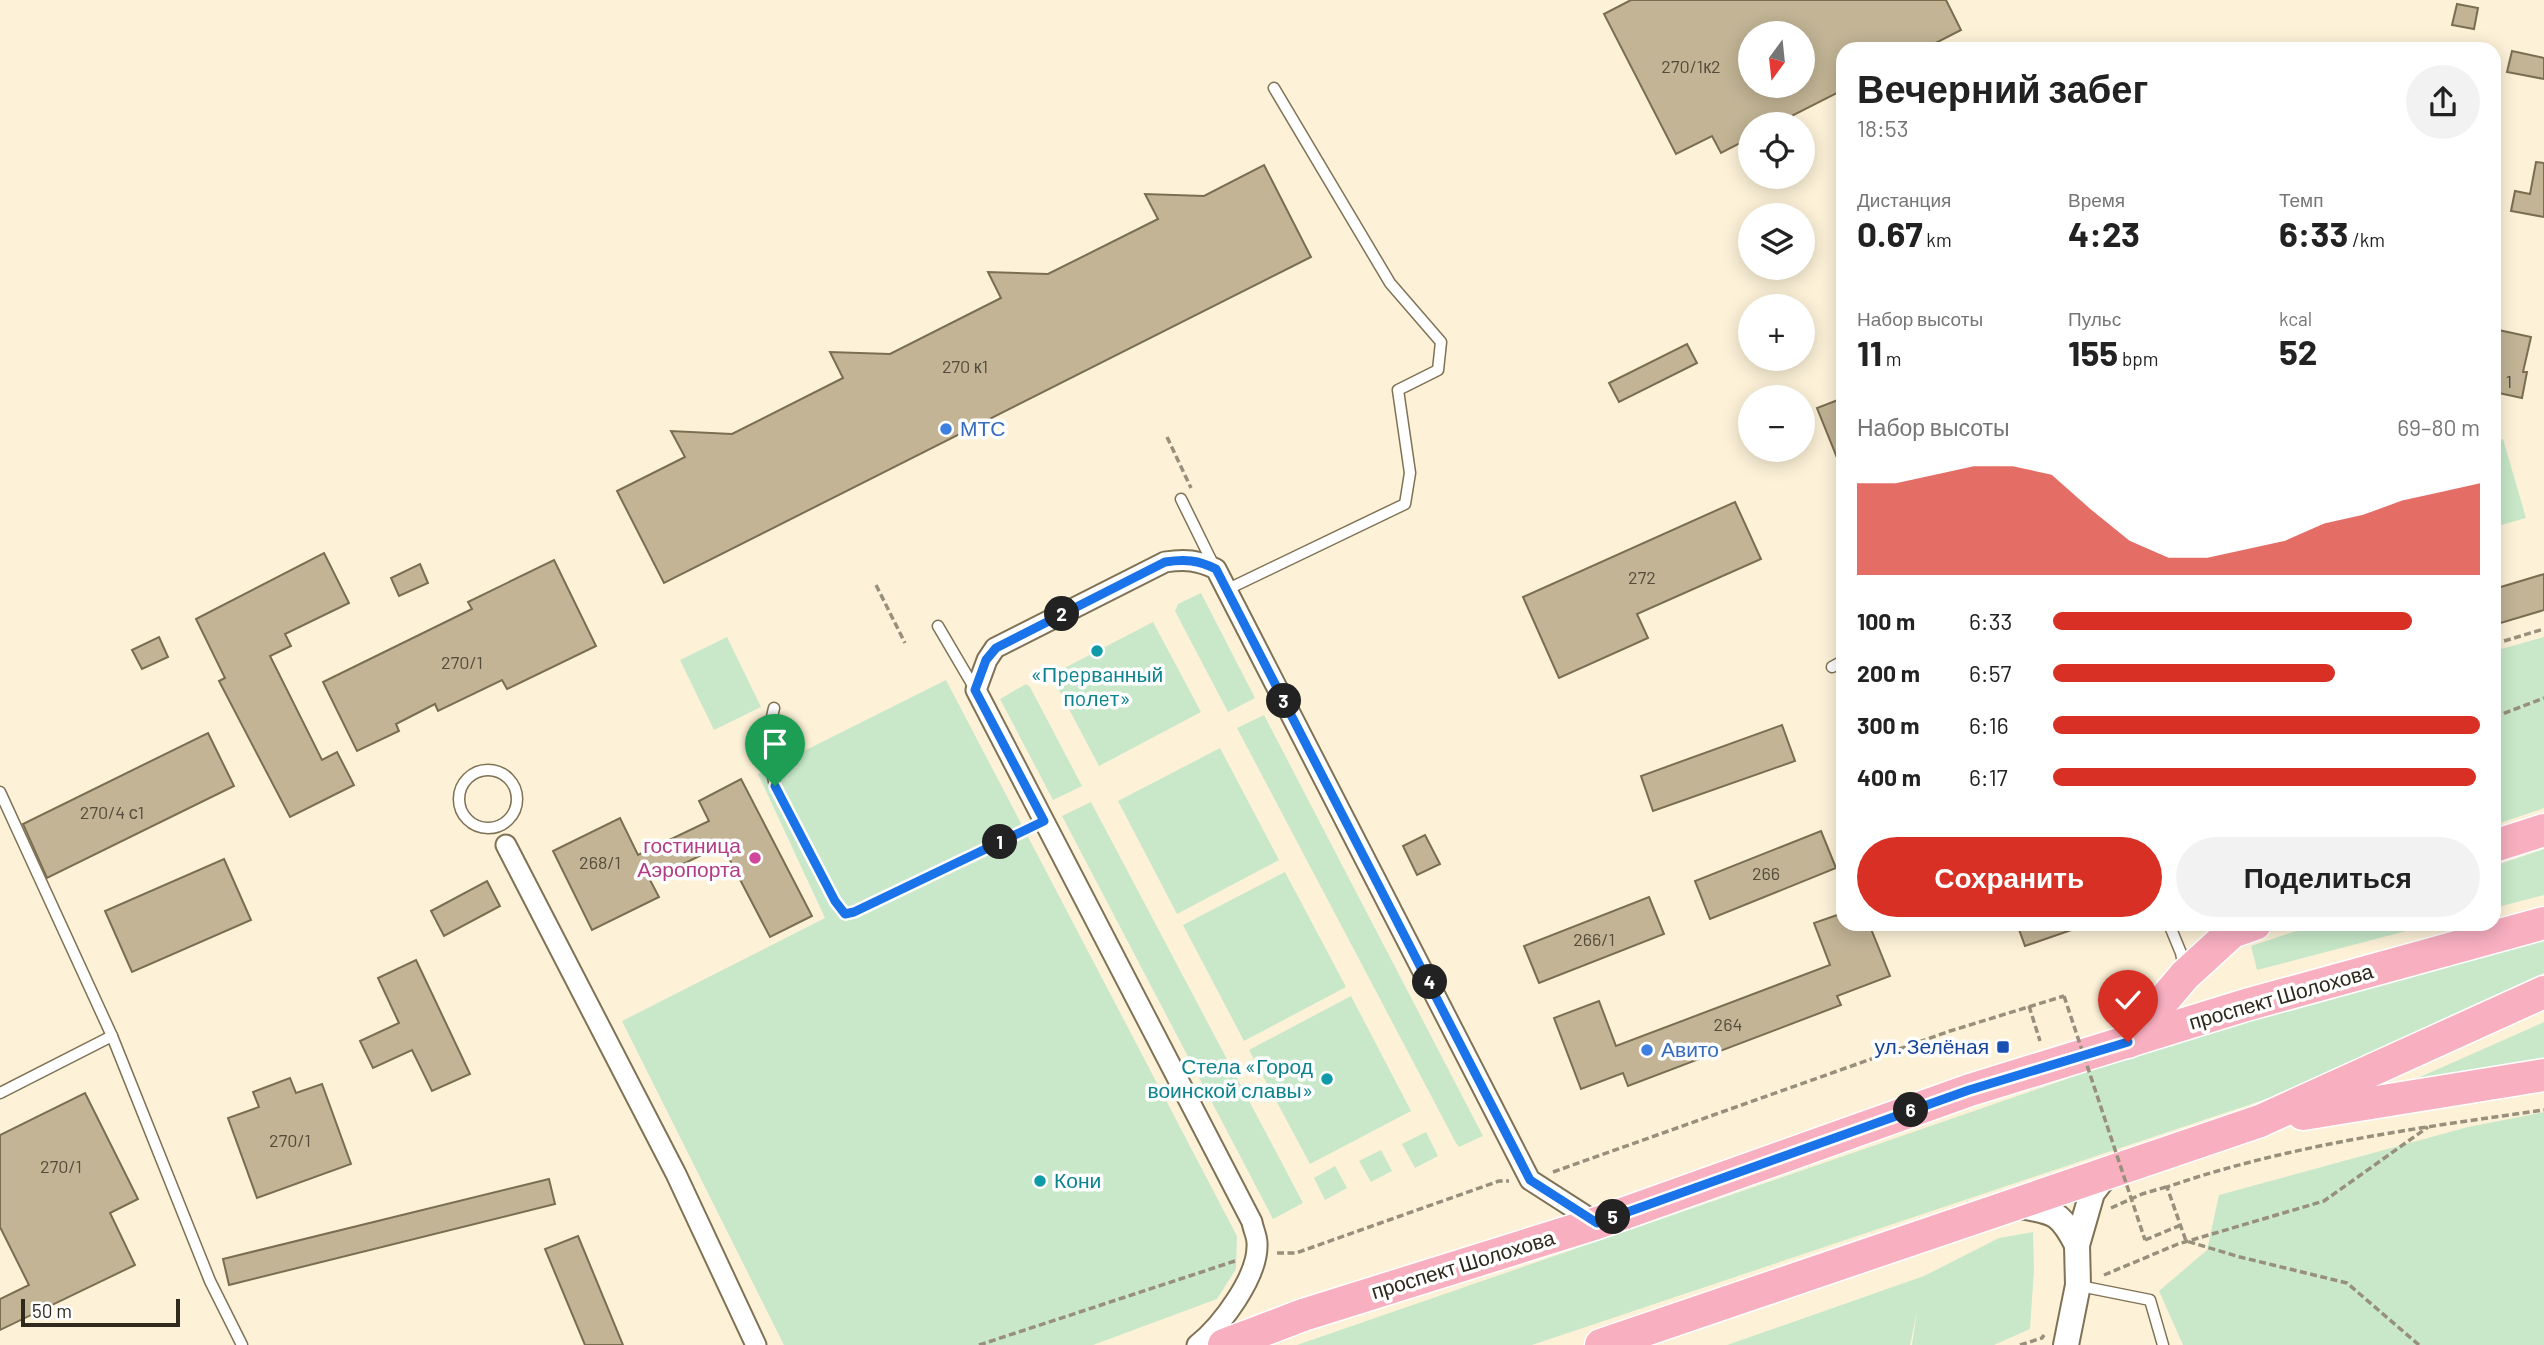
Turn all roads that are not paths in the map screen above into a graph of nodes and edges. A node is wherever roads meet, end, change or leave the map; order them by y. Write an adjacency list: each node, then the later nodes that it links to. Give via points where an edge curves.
1 (1274, 88): 4 (lane, via 1390,283 1441,342 1438,370 1398,390 1410,473 1405,504)
2 (1181, 499): 3 (lane)
3 (1216, 569): 4 (street); 8 (street, via 1183,559 1155,567 996,648 986,660)
4 (1226, 590): 28 (street, via 1530,1180)
5 (938, 626): 8 (lane)
6 (1836, 665): 7 (lane)
7 (1832, 667)
8 (975, 690): 11 (street)
9 (774, 708): 11 (lane, via 766,743 775,786 845,914)
10 (0, 792): 21 (lane)
11 (1044, 821): 34 (street, via 1252,1222 1258,1242 1256,1261 1242,1289 1213,1332)
12 (497, 827): 12 (lane, via 509,820 516,807 516,791 509,778 495,770 480,770 467,778 459,791 459,807 467,820 480,828); 15 (lane)
13 (2544, 830): 14 (main road)
14 (2501, 844)
15 (506, 845): 33 (street, via 676,1174)
16 (2544, 923): 22 (main road, проспект Шолохова)
17 (2172, 931): 19 (lane)
18 (2235, 931): 19 (main road)
19 (2185, 975): 22 (main road)
20 (2544, 992): 25 (main road)
21 (112, 1036): 24 (lane); 32 (lane, via 210,1281)
22 (2128, 1042): 28 (main road, проспект Шолохова, via 1969,1090)
23 (2544, 1075): 25 (main road)
24 (0, 1093)
25 (2260, 1121): 26 (main road)
26 (2109, 1171): 27 (main road); 29 (street, via 2092,1193)
27 (2011, 1204): 29 (street, via 2055,1214 2066,1222); 36 (main road)
28 (1597, 1223): 31 (main road, проспект Шолохова, via 1303,1315)
29 (2077, 1245): 30 (street)
30 (2078, 1285): 37 (street); 38 (lane, via 2150,1300)
31 (1251, 1339): 35 (main road, проспект Шолохова)
32 (242, 1345)
33 (756, 1345)
34 (1197, 1345)
35 (1224, 1345)
36 (1601, 1345)
37 (2066, 1345)
38 (2163, 1345)

